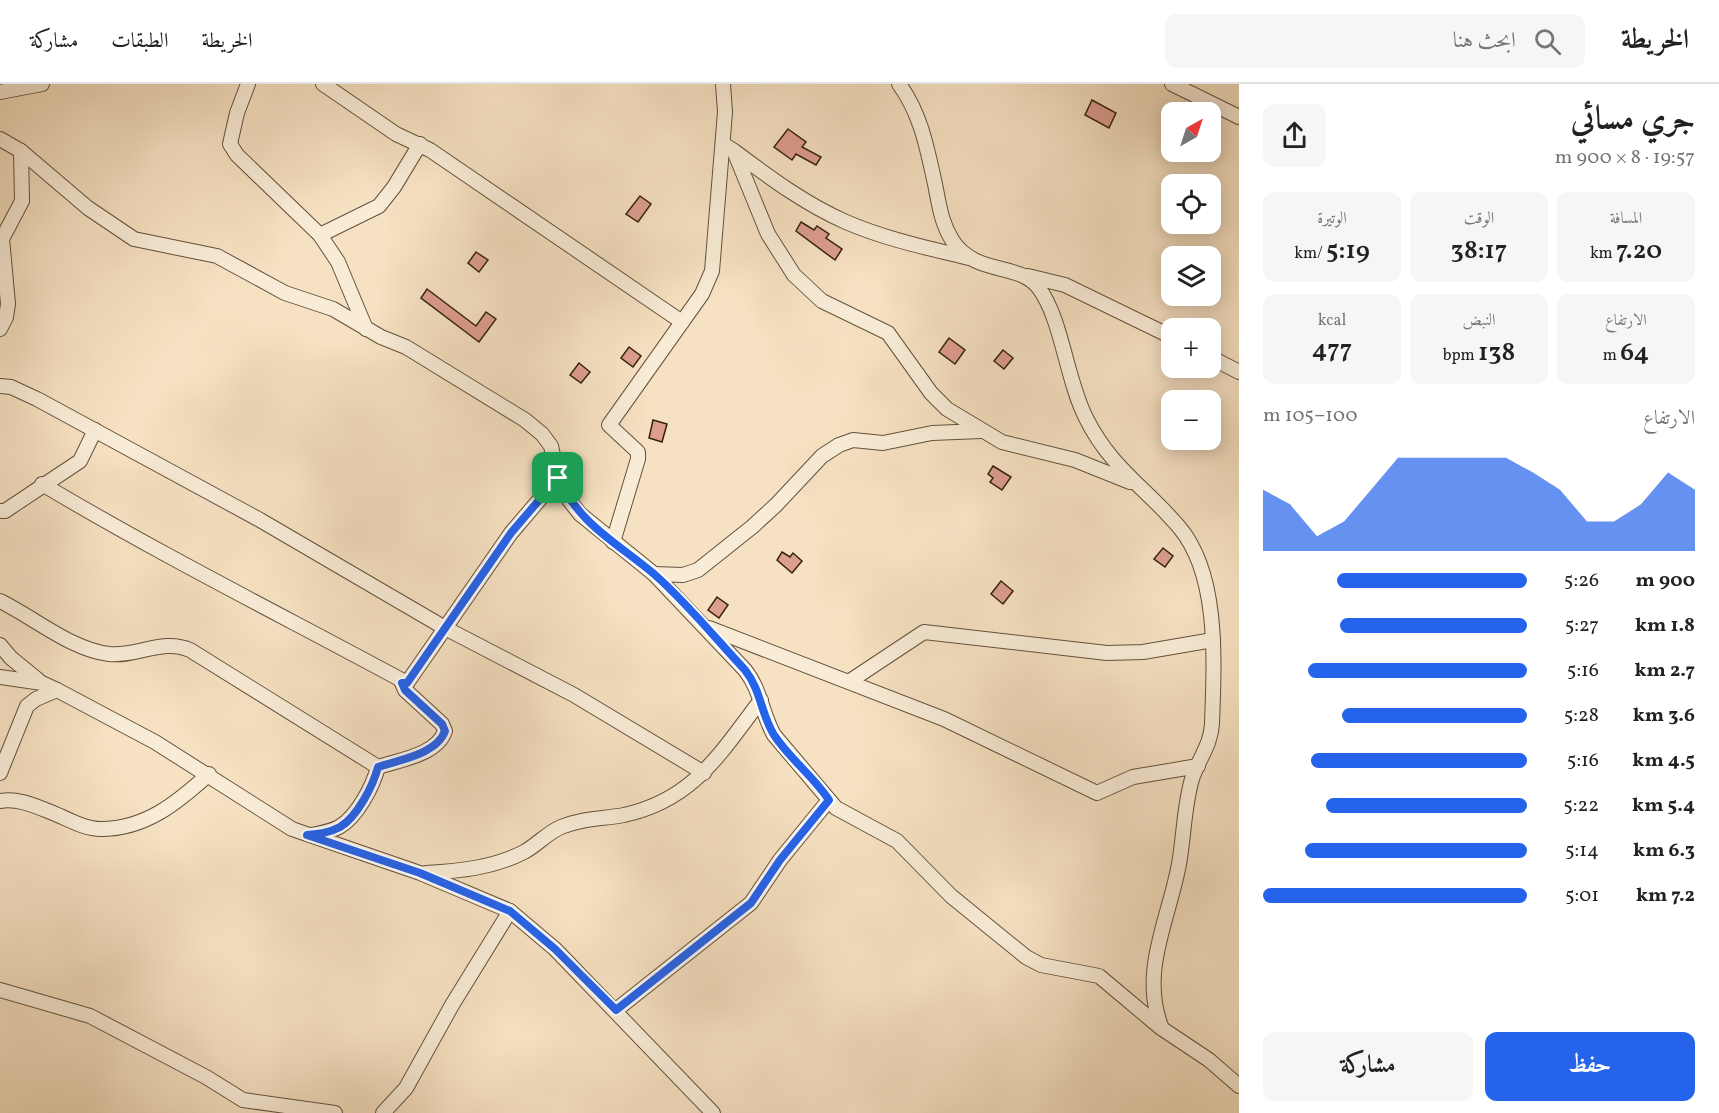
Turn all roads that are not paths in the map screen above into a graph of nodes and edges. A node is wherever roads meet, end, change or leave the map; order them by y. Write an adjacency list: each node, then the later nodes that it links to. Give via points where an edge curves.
1 (42, 84): 7 (street)
2 (248, 84): 14 (street, via 230,144)
3 (323, 84): 11 (street, via 396,134)
4 (723, 84): 12 (street)
5 (899, 84): 15 (street, via 911,100 922,127 942,222 953,242)
6 (1172, 84): 8 (street)
7 (0, 92)
8 (1239, 117)
9 (0, 131): 13 (street)
10 (0, 139): 13 (street)
11 (420, 144): 14 (street, via 379,206); 17 (street)
12 (728, 148): 15 (street, via 812,205 847,222); 17 (street, via 712,271 702,294); 25 (street, via 768,234 794,276 822,301 888,333 939,402)
13 (20, 152): 18 (street, via 22,201 2,239 8,304); 19 (street, via 88,208 134,239 217,256 285,293 333,309)
14 (320, 235): 19 (street, via 338,262)
15 (969, 258): 16 (street, via 984,266)
16 (1023, 275): 20 (street, via 1065,285); 28 (street, via 1045,297 1075,396 1087,420)
17 (682, 322): 30 (street, via 609,425 638,452)
18 (0, 329)
19 (366, 329): 26 (street, via 406,347 525,420 551,446)
20 (1161, 331)
21 (1221, 363): 22 (street)
22 (1239, 372)
23 (0, 386): 24 (street, via 11,387)
24 (95, 430): 27 (street, via 80,461); 34 (street)
25 (983, 431): 28 (street, via 1002,442 1069,458); 31 (street, via 932,433 883,443 853,440 839,445 822,456 777,505 698,570 683,575)
26 (558, 478): 30 (street, via 579,514); 34 (street, via 511,533)
27 (42, 484): 29 (street, via 6,511); 40 (street, via 135,539)
28 (1134, 484): 35 (street, via 1179,526 1192,544 1200,564)
29 (0, 511)
30 (613, 542): 31 (street)
31 (654, 574): 33 (street)
32 (0, 601): 44 (street, via 80,645 106,654 128,655 176,644 183,647)
33 (704, 626): 38 (street); 42 (street, via 754,682)
34 (445, 628): 40 (street); 46 (street, via 574,695)
35 (1213, 640): 38 (street, via 1143,652 1107,653 924,632); 43 (street, via 1212,728)
36 (0, 645): 39 (street)
37 (0, 677): 39 (street)
38 (850, 681): 43 (street, via 944,719 1097,793 1133,777)
39 (42, 683): 41 (street)
40 (407, 683): 44 (street, via 402,683 405,690 442,724 443,738 425,751)
41 (57, 690): 45 (street, via 27,706); 47 (street)
42 (761, 700): 46 (street); 48 (street, via 774,735)
43 (1198, 766): 55 (street, via 1192,779 1178,866 1153,972 1152,999)
44 (378, 767): 50 (street, via 348,821 329,832)
45 (0, 773)
46 (704, 773): 51 (street, via 683,791 652,805 569,824 510,858 479,868)
47 (208, 774): 49 (street, via 163,813 118,827 84,826 18,800); 50 (street, via 269,816)
48 (829, 800): 54 (street, via 751,903); 55 (street, via 897,841 951,896 1026,957 1041,965 1100,976)
49 (0, 801)
50 (307, 835): 51 (street)
51 (420, 873): 52 (street)
52 (510, 911): 54 (street); 58 (street, via 416,1073)
53 (0, 990): 57 (street, via 90,1016 243,1100)
54 (616, 1010): 59 (street)
55 (1161, 1028): 56 (street)
56 (1239, 1086)
57 (335, 1113)
58 (383, 1113)
59 (713, 1113)

